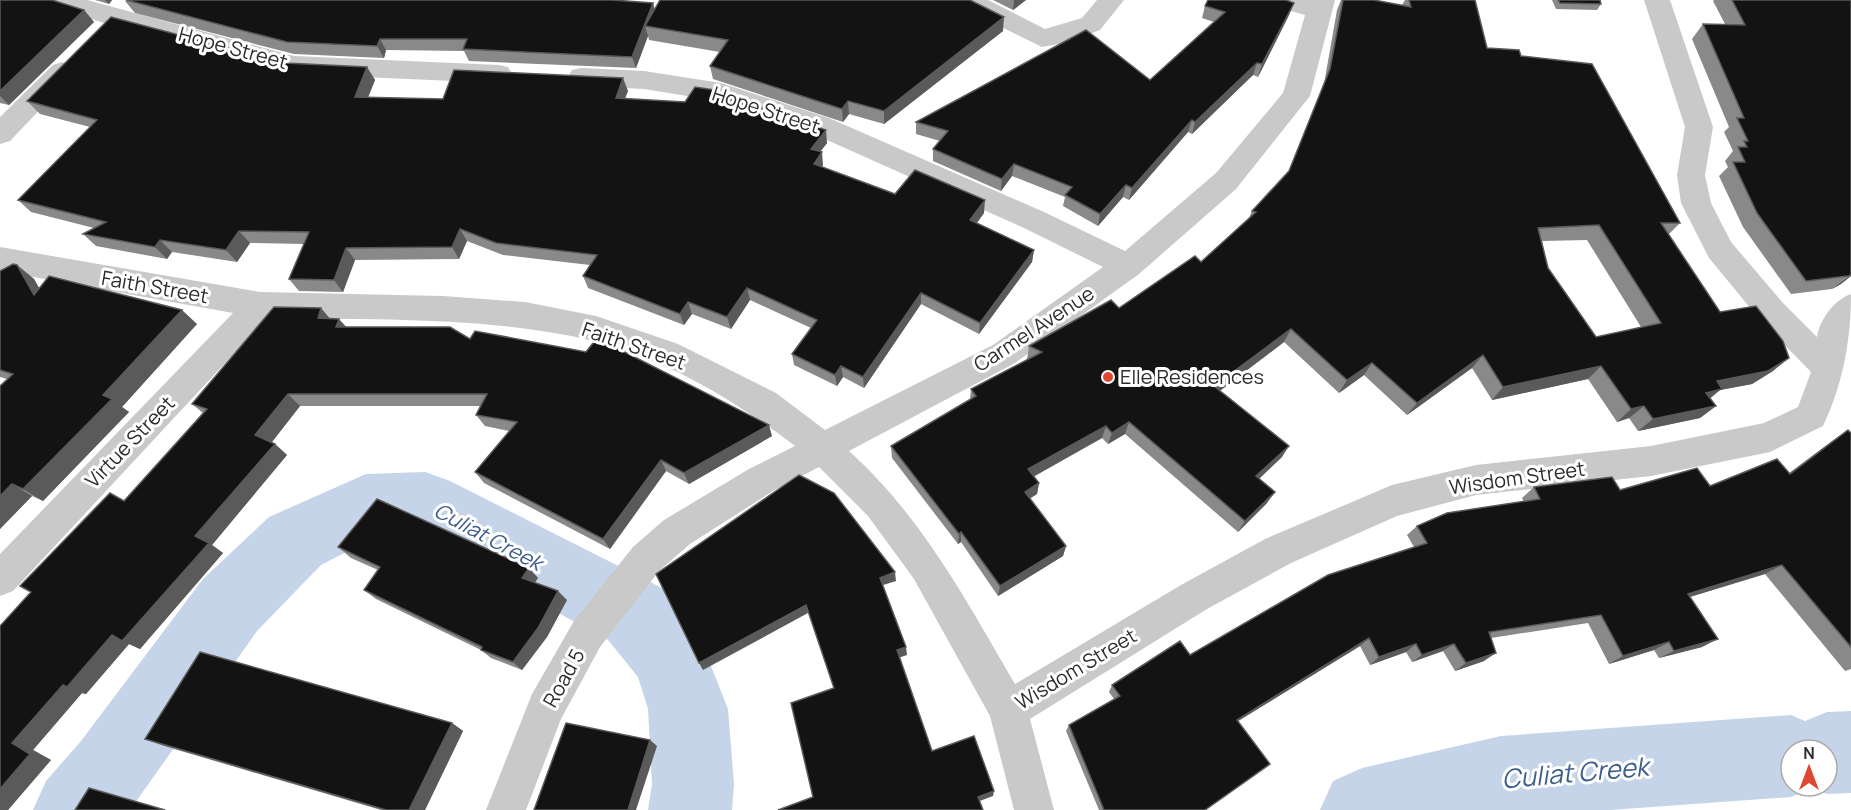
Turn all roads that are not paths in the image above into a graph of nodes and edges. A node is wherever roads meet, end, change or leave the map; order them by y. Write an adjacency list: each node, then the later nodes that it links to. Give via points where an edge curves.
1 (60, 0): 7 (street, Hope Street)
2 (968, 0): 3 (street, via 1042,38 1092,24)
3 (1111, 0)
4 (1282, 0): 6 (street)
5 (1657, 0): 13 (street, via 1699,127 1691,175 1696,203 1720,250 1772,312)
6 (1321, 5): 10 (street, Carmel Avenue, via 1296,96 1227,181)
7 (106, 25): 8 (street); 10 (street, Hope Street, via 294,65 644,80 732,96 819,125)
8 (0, 134)
9 (0, 259): 11 (street, Faith Street)
10 (1128, 266): 14 (street, Carmel Avenue, via 1004,354)
11 (260, 305): 14 (street, Faith Street, via 443,309 525,315 596,329 667,353 754,398); 16 (street, Virtue Street)
12 (1851, 307): 13 (street, Wisdom Street, via 1834,329)
13 (1828, 369): 17 (street, Wisdom Street, via 1811,416 1770,437 1651,461 1476,480 1392,501 1278,551)
14 (823, 448): 15 (street, Carmel Avenue, via 761,480 677,532); 17 (street, Faith Street, via 880,505 927,567)
15 (646, 559): 18 (street, Road 5, via 587,634 546,708)
16 (0, 579)
17 (1008, 710): 19 (street, Faith Street)
18 (506, 810)
19 (1034, 810)

